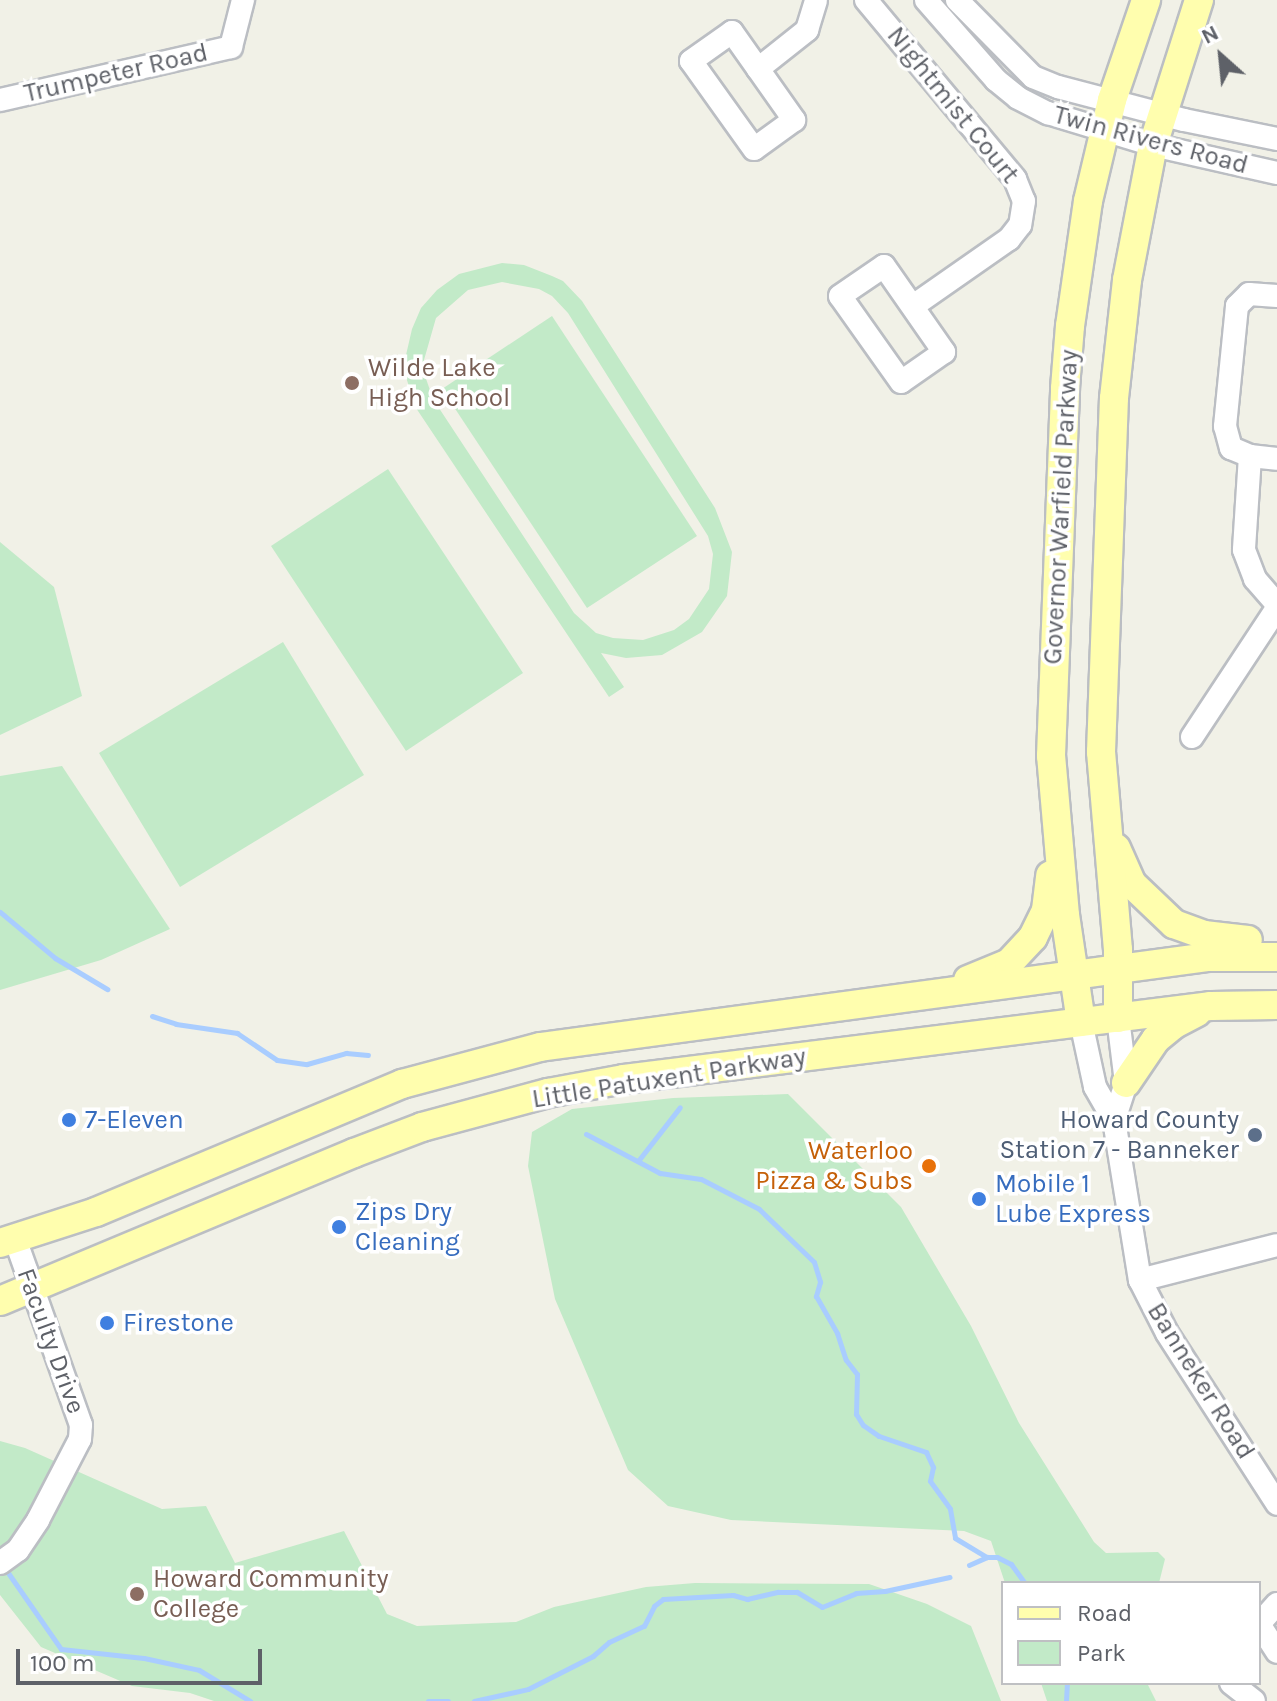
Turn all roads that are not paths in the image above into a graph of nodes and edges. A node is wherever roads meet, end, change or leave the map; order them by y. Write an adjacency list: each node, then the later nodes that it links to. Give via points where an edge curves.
1 (243, 0): 9 (street, Trumpeter Road, via 231,47)
2 (816, 0): 8 (street, via 807,30)
3 (866, 0): 17 (street, Nightmist Court, via 1015,179 1024,201 1020,225 1009,239)
4 (926, 0): 12 (street, Twin Rivers Road, via 980,64 1018,98)
5 (957, 0): 10 (street, Twin Rivers Road, via 1033,77)
6 (1146, 0): 10 (main road, Governor Warfield Parkway)
7 (1199, 0): 11 (main road, Governor Warfield Parkway)
8 (758, 69): 8 (street, via 794,120 754,149 691,61 732,32)
9 (0, 100)
10 (1112, 100): 11 (street, Twin Rivers Road); 12 (main road, Governor Warfield Parkway)
11 (1161, 114): 13 (street, Twin Rivers Road); 14 (main road, Governor Warfield Parkway)
12 (1105, 130): 14 (street, Twin Rivers Road); 23 (main road, Governor Warfield Parkway, via 1088,201 1070,326 1051,704)
13 (1277, 139)
14 (1153, 145): 15 (street, Twin Rivers Road); 22 (main road, Governor Warfield Parkway, via 1127,280 1114,398 1103,658)
15 (1277, 173)
16 (1277, 296): 18 (street, via 1249,294 1237,306 1225,426 1231,448)
17 (913, 306): 17 (street, via 944,352 901,382 840,296 884,266)
18 (1250, 456): 19 (street); 20 (street, via 1244,550 1255,579)
19 (1277, 459)
20 (1277, 606): 21 (street)
21 (1192, 737)
22 (1103, 807): 24 (main road, via 1132,884 1162,915 1204,935); 26 (main road, Governor Warfield Parkway)
23 (1055, 822): 27 (main road, Governor Warfield Parkway); 29 (main road, via 1046,910 1033,937 1009,963 986,975)
24 (1277, 943)
25 (1277, 957): 26 (main road, Little Patuxent Parkway, via 1207,957)
26 (1119, 969): 27 (main road, Little Patuxent Parkway); 31 (main road, Governor Warfield Parkway)
27 (1073, 977): 29 (main road, Little Patuxent Parkway); 32 (main road, Governor Warfield Parkway)
28 (1277, 1005): 30 (main road, Little Patuxent Parkway)
29 (859, 1006): 35 (main road, Little Patuxent Parkway, via 617,1034 468,1064 334,1109 96,1212)
30 (1211, 1006): 31 (main road, Little Patuxent Parkway); 33 (main road, via 1156,1039)
31 (1118, 1018): 32 (main road, Little Patuxent Parkway); 33 (street)
32 (1081, 1022): 34 (street, Banneker Road, via 1095,1087); 38 (main road, Little Patuxent Parkway, via 624,1079 480,1110 354,1153)
33 (1126, 1083): 34 (street)
34 (1114, 1120): 37 (street, Banneker Road)
35 (8, 1241): 38 (street, Faculty Drive)
36 (1277, 1245): 37 (street)
37 (1140, 1280): 40 (street, Banneker Road, via 1167,1333)
38 (32, 1289): 39 (main road, Little Patuxent Parkway); 41 (street, Faculty Drive, via 81,1425 80,1439 27,1537)
39 (0, 1301)
40 (1277, 1504)
41 (0, 1563)
42 (1277, 1604): 43 (street)
43 (1261, 1622)
44 (1261, 1627): 45 (street)
45 (1277, 1652)
46 (1234, 1685): 47 (street)
47 (1254, 1701)

